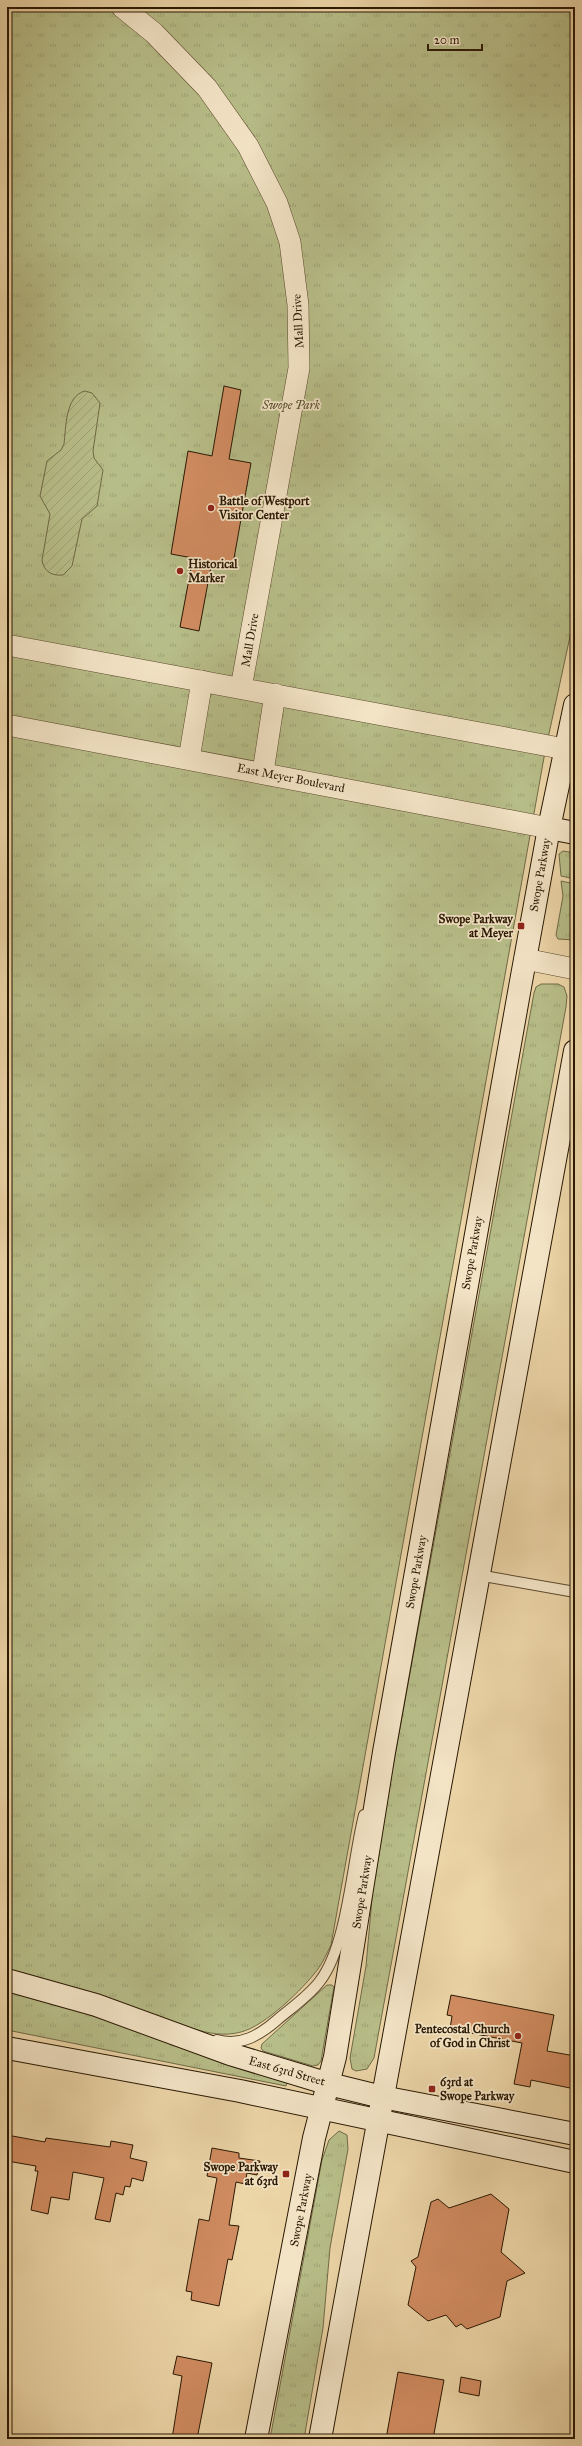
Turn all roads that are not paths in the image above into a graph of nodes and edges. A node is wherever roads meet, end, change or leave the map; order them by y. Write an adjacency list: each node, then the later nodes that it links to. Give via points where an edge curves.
1 (122, 7): 4 (street, Mall Drive, via 154,33 207,88 248,146 277,203 290,242 298,305 299,368)
2 (7, 646): 3 (street)
3 (202, 681): 4 (street); 9 (street)
4 (241, 688): 5 (street)
5 (275, 694): 8 (street); 10 (street)
6 (575, 705): 8 (main road, Swope Parkway)
7 (7, 725): 9 (street, East Meyer Boulevard)
8 (570, 750): 11 (main road, Swope Parkway)
9 (189, 759): 10 (street, East Meyer Boulevard)
10 (263, 772): 11 (street, East Meyer Boulevard)
11 (549, 828): 12 (main road, East Meyer Boulevard); 13 (main road, Swope Parkway)
12 (575, 833)
13 (525, 959): 14 (street); 18 (main road, Swope Parkway)
14 (575, 969)
15 (575, 1050): 16 (main road, via 510,1414)
16 (478, 1575): 17 (lane); 23 (main road)
17 (575, 1592)
18 (384, 1752): 20 (lane, via 360,1831 337,1948 320,1982 309,1993 258,2035 233,2042 222,2042); 22 (main road, Swope Parkway)
19 (7, 1980): 20 (main road, East 63rd Street)
20 (96, 2005): 22 (main road, East 63rd Street, via 230,2054)
21 (7, 2048): 24 (main road, via 240,2091)
22 (329, 2084): 23 (main road, East 63rd Street); 24 (main road, Swope Parkway)
23 (382, 2097): 25 (main road); 26 (main road, East 63rd Street)
24 (322, 2110): 25 (main road); 28 (main road, Swope Parkway, via 314,2138)
25 (378, 2122): 27 (main road); 29 (main road)
26 (575, 2134)
27 (575, 2162)
28 (256, 2439)
29 (320, 2439)

